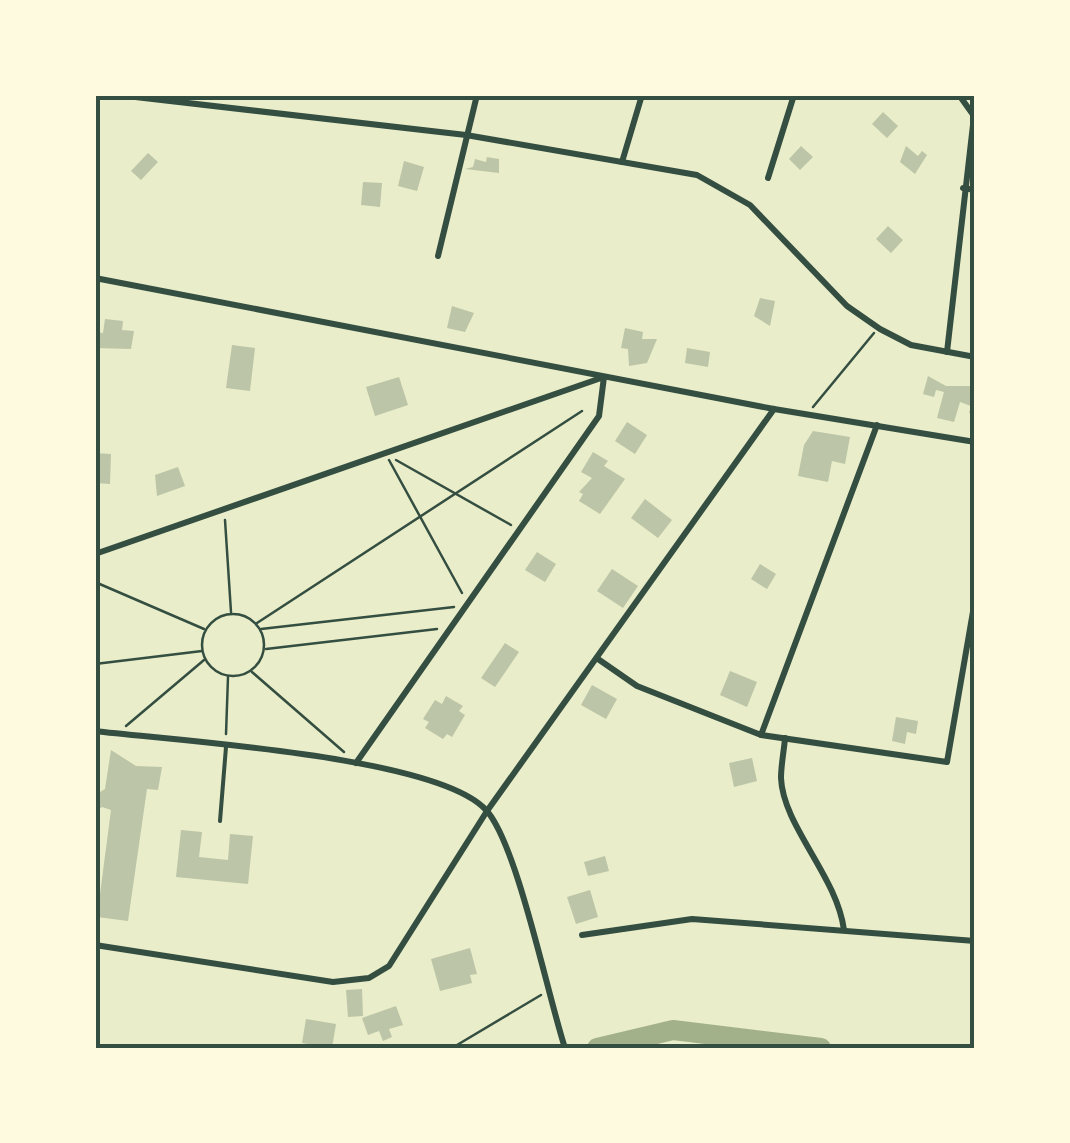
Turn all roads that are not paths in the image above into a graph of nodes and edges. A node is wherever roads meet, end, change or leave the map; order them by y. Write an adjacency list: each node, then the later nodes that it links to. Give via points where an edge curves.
1 (118, 95): 7 (street)
2 (478, 95): 7 (street)
3 (642, 95): 8 (street)
4 (794, 95): 9 (street)
5 (959, 95): 6 (street)
6 (974, 114): 10 (street)
7 (466, 135): 8 (street); 12 (street)
8 (622, 162): 14 (street, via 698,175 750,205 847,306 880,330)
9 (768, 178)
10 (963, 188): 11 (street); 14 (street)
11 (975, 190)
12 (438, 256)
13 (95, 278): 16 (street)
14 (947, 352): 15 (street)
15 (975, 357)
16 (604, 376): 17 (street); 20 (street); 27 (street, via 599,416)
17 (774, 409): 18 (street); 22 (street)
18 (877, 425): 19 (street); 24 (street)
19 (975, 442)
20 (95, 554)
21 (975, 600): 25 (street, via 947,762)
22 (598, 660): 24 (street, via 637,686); 28 (street)
23 (95, 731): 26 (street)
24 (761, 735): 25 (street)
25 (785, 738): 30 (street, via 781,781 840,901)
26 (226, 747): 27 (street); 29 (lane)
27 (356, 763): 28 (street, via 457,790)
28 (487, 811): 33 (street, via 389,966 369,978 333,982); 34 (street, via 510,854)
29 (220, 821)
30 (844, 930): 31 (street, via 692,919); 32 (street)
31 (582, 935)
32 (975, 940)
33 (95, 944)
34 (565, 1048)

